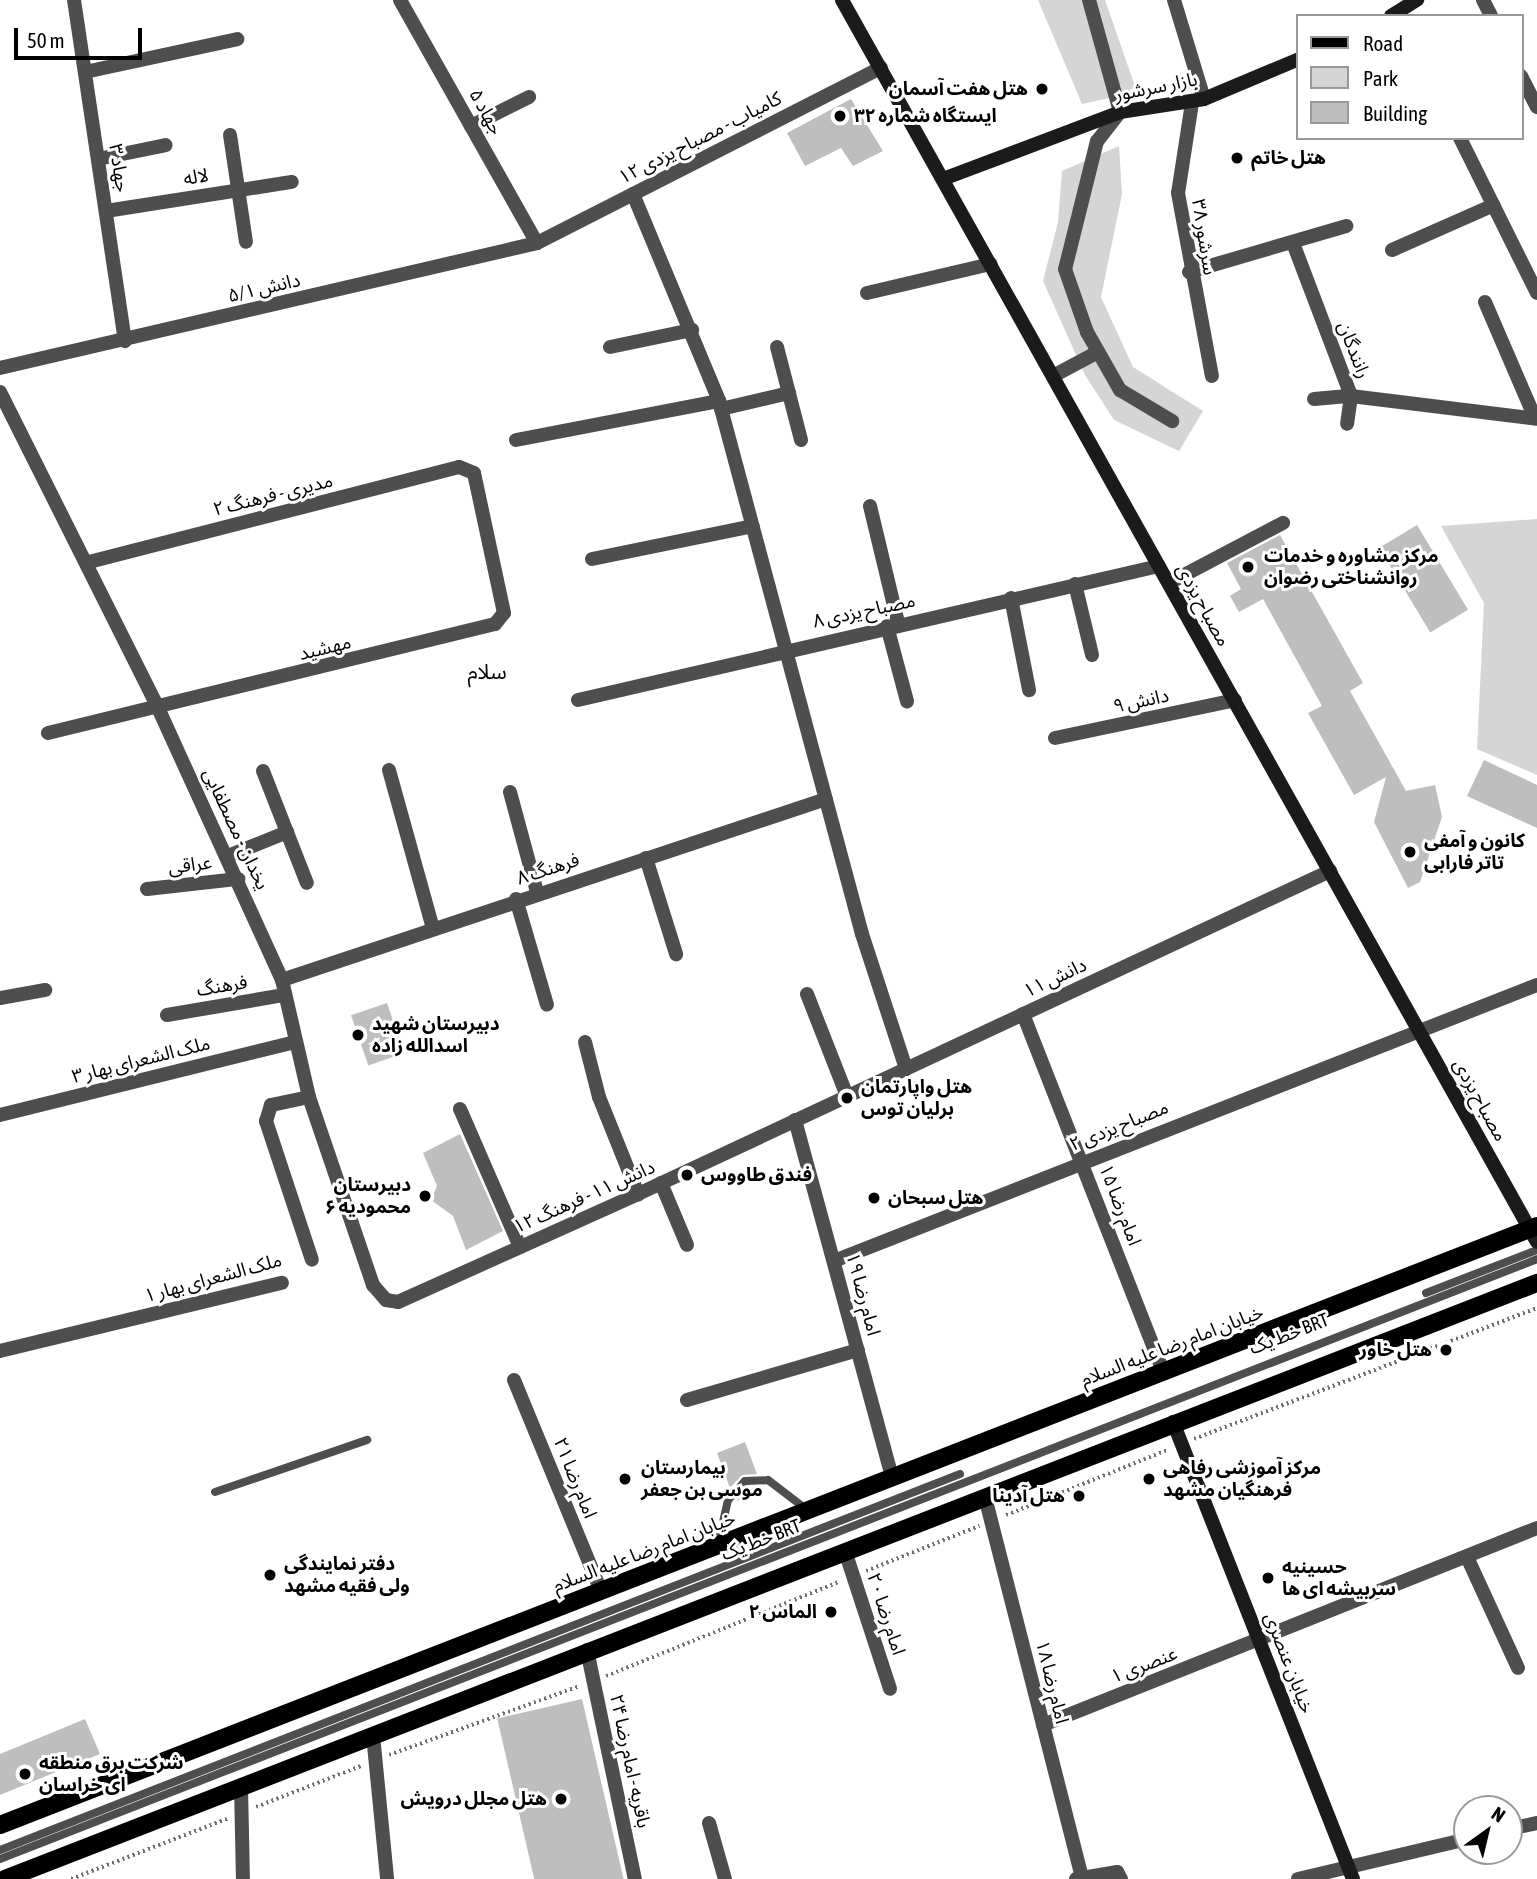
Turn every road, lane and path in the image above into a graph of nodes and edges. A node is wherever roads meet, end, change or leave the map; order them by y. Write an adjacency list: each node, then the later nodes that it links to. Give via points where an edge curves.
1 (74, 0): 11 (street, جهاد ۳)
2 (400, 0): 17 (street, جهاد ۵)
3 (842, 0): 10 (main road, مصباح یزدی)
4 (1089, 0): 16 (street)
5 (1174, 0): 14 (street)
6 (1417, 0): 7 (main road)
7 (1397, 14)
8 (237, 39): 11 (street)
9 (1296, 61): 14 (main road, بازار سرشور)
10 (881, 68): 22 (main road, مصباح یزدی); 25 (street, کامیاب - مصباح یزدی ۱۲)
11 (85, 72): 21 (street, جهاد ۳)
12 (1523, 80): 15 (street)
13 (528, 97): 17 (street)
14 (1198, 101): 16 (main road, بازار سرشور); 36 (street, سرشور ۳۸, via 1178,193)
15 (1537, 107)
16 (1120, 112): 22 (main road, بازار سرشور); 44 (street, via 1097,141 1065,269)
17 (471, 126): 30 (street, جهاد ۵)
18 (230, 135): 24 (street)
19 (1461, 140): 26 (street)
20 (166, 145): 21 (street)
21 (98, 159): 27 (street, جهاد ۳)
22 (943, 179): 35 (main road, مصباح یزدی)
23 (292, 182): 24 (street, لاله)
24 (239, 190): 27 (street, لاله); 29 (street)
25 (633, 194): 30 (street, کامیاب - مصباح یزدی ۱۲); 40 (street)
26 (1494, 205): 32 (street); 34 (street)
27 (106, 211): 41 (street, جهاد ۳)
28 (1346, 226): 31 (street)
29 (246, 242)
30 (537, 243): 41 (street, دانش ۵/۱)
31 (1293, 243): 36 (street); 50 (street, رانندگان)
32 (1392, 250)
33 (1537, 255): 34 (street)
34 (1523, 263): 38 (street)
35 (991, 264): 37 (street); 46 (main road, مصباح یزدی)
36 (1189, 272): 47 (street, سرشور ۳۸)
37 (867, 293)
38 (1537, 293)
39 (1485, 302): 53 (street)
40 (692, 330): 42 (street); 52 (street)
41 (125, 341): 45 (street, دانش ۵/۱)
42 (610, 347)
43 (777, 347): 49 (street)
44 (1098, 352): 46 (street); 54 (street, via 1119,390)
45 (0, 368)
46 (1053, 376): 63 (main road, مصباح یزدی)
47 (1212, 376)
48 (0, 392): 62 (street, یخدان - مصطفایی)
49 (789, 393): 52 (street); 57 (street)
50 (1351, 396): 51 (street); 53 (street, رانندگان); 55 (street)
51 (1314, 399)
52 (720, 405): 56 (street); 60 (street)
53 (1536, 418)
54 (1172, 421)
55 (1347, 424)
56 (516, 440)
57 (801, 440)
58 (870, 506): 68 (street)
59 (1283, 523): 64 (street)
60 (752, 526): 61 (street); 69 (street)
61 (592, 559)
62 (88, 562): 67 (street, مدیری - فرهنگ ۲, via 468,468 474,473); 75 (street, یخدان - مصطفایی)
63 (1159, 566): 64 (main road, مصباح یزدی); 65 (street, مصباح یزدی ۸)
64 (1169, 583): 74 (main road, مصباح یزدی)
65 (1075, 584): 66 (street, مصباح یزدی ۸); 70 (street)
66 (1011, 598): 68 (street, مصباح یزدی ۸); 71 (street)
67 (501, 621): 75 (street, مهشید)
68 (892, 625): 69 (street, مصباح یزدی ۸); 73 (street)
69 (786, 648): 72 (street, مصباح یزدی ۸); 81 (street)
70 (1092, 655)
71 (1029, 690)
72 (578, 700)
73 (907, 701)
74 (1235, 701): 77 (street, دانش ۹); 85 (main road, مصباح یزدی)
75 (159, 710): 76 (street, مهشید); 83 (street, یخدان - مصطفایی)
76 (48, 733)
77 (1055, 738)
78 (389, 770): 91 (street)
79 (263, 771): 82 (street)
80 (510, 792): 89 (street)
81 (826, 799): 84 (street, فرهنگ ۸); 104 (street)
82 (287, 832): 83 (street); 87 (street)
83 (228, 856): 86 (street, یخدان - مصطفایی)
84 (646, 858): 89 (street, فرهنگ ۸); 92 (street)
85 (1330, 871): 99 (street, دانش ۱۱); 101 (main road, مصباح یزدی)
86 (238, 879): 88 (street, عراقی); 94 (street, یخدان - مصطفایی)
87 (307, 883)
88 (147, 889)
89 (537, 892): 90 (street, فرهنگ ۸)
90 (516, 899): 91 (street, فرهنگ ۸); 98 (street)
91 (433, 929): 94 (street, فرهنگ ۸)
92 (676, 954)
93 (1537, 985): 101 (street, مصباح یزدی ۲)
94 (283, 988): 100 (street, فرهنگ); 103 (street, یخدان - مصطفایی)
95 (45, 990): 97 (street)
96 (807, 993): 105 (street)
97 (0, 998)
98 (547, 1005)
99 (1023, 1014): 104 (street, دانش ۱۱); 110 (street, امام رضا ۱۵)
100 (167, 1015)
101 (1418, 1028): 110 (street, مصباح یزدی ۲); 113 (main road, مصباح یزدی)
102 (585, 1042): 112 (street, via 598,1097)
103 (291, 1043): 106 (street, یخدان - مصطفایی); 108 (street, ملک الشعرای بهار ۳)
104 (906, 1069): 105 (street, دانش ۱۱)
105 (847, 1096): 109 (street, دانش ۱۱)
106 (309, 1097): 118 (street, ملک الشعرای بهار ۱, via 271,1105 266,1121); 122 (street, یخدان - مصطفایی, via 373,1285)
107 (460, 1109): 115 (street)
108 (0, 1115)
109 (795, 1121): 111 (street, دانش ۱۱ - فرهنگ ۱۲); 119 (street, امام رضا ۱۹)
110 (1083, 1161): 119 (street, مصباح یزدی ۲); 126 (street, امام رضا ۱۵)
111 (662, 1183): 112 (street, دانش ۱۱ - فرهنگ ۱۲); 114 (street)
112 (638, 1194): 115 (street, دانش ۱۱ - فرهنگ ۱۲)
113 (1535, 1233): 126 (main road, خیابان امام رضا علیه السلام)
114 (687, 1245)
115 (520, 1247): 122 (street, دانش ۱۱ - فرهنگ ۱۲, via 398,1302)
116 (1537, 1250): 156 (lane, خط یک BRT)
117 (1537, 1259): 157 (lane, خط یک BRT)
118 (312, 1260)
119 (834, 1261): 124 (street, امام رضا ۱۹)
120 (282, 1283): 125 (street, ملک الشعرای بهار ۱)
121 (1537, 1283): 129 (main road)
122 (386, 1300)
123 (1537, 1308): 131 (path)
124 (858, 1350): 128 (street); 132 (street, امام رضا ۱۹)
125 (0, 1351)
126 (1163, 1372): 132 (main road, خیابان امام رضا علیه السلام)
127 (514, 1380): 142 (street, امام رضا ۲۱)
128 (687, 1400)
129 (1173, 1422): 131 (main road, خیابان عنصری); 134 (main road)
130 (368, 1440): 133 (lane)
131 (1182, 1444): 136 (path); 143 (main road, خیابان عنصری)
132 (892, 1478): 135 (main road, خیابان امام رضا علیه السلام)
133 (215, 1492)
134 (985, 1497): 136 (street, امام رضا ۱۸); 139 (main road)
135 (808, 1510): 138 (main road, خیابان امام رضا علیه السلام); 138 (lane, via 768,1480 745,1481 728,1500)
136 (990, 1521): 141 (path); 148 (street, امام رضا ۱۸)
137 (1537, 1528): 140 (street, عنصری ۱)
138 (718, 1546): 142 (main road, خیابان امام رضا علیه السلام)
139 (845, 1551): 141 (street, امام رضا ۲۰); 144 (main road)
140 (1467, 1557): 143 (street, عنصری ۱); 145 (street)
141 (853, 1576): 146 (path); 147 (street, امام رضا ۲۰)
142 (601, 1591): 154 (main road, خیابان امام رضا علیه السلام)
143 (1259, 1641): 148 (street, عنصری ۱); 158 (main road, خیابان عنصری)
144 (587, 1650): 146 (street, باقریه - امام رضا ۲۴); 149 (main road)
145 (1518, 1668)
146 (595, 1681): 150 (path); 164 (street, باقریه - امام رضا ۲۴)
147 (890, 1689)
148 (1043, 1725): 159 (street, امام رضا ۱۸)
149 (373, 1735): 150 (street); 151 (main road)
150 (374, 1761): 152 (path); 163 (street)
151 (241, 1786): 152 (street); 160 (main road)
152 (242, 1813): 161 (path); 162 (street)
153 (709, 1823): 165 (street)
154 (0, 1825)
155 (1453, 1843): 158 (street)
156 (0, 1850)
157 (0, 1859)
158 (1350, 1873): 167 (street)
159 (1078, 1878): 166 (street, via 1117,1872)
160 (5, 1879)
161 (71, 1879)
162 (243, 1879)
163 (387, 1879)
164 (635, 1879)
165 (725, 1879)
166 (1121, 1879)
167 (1298, 1879)

